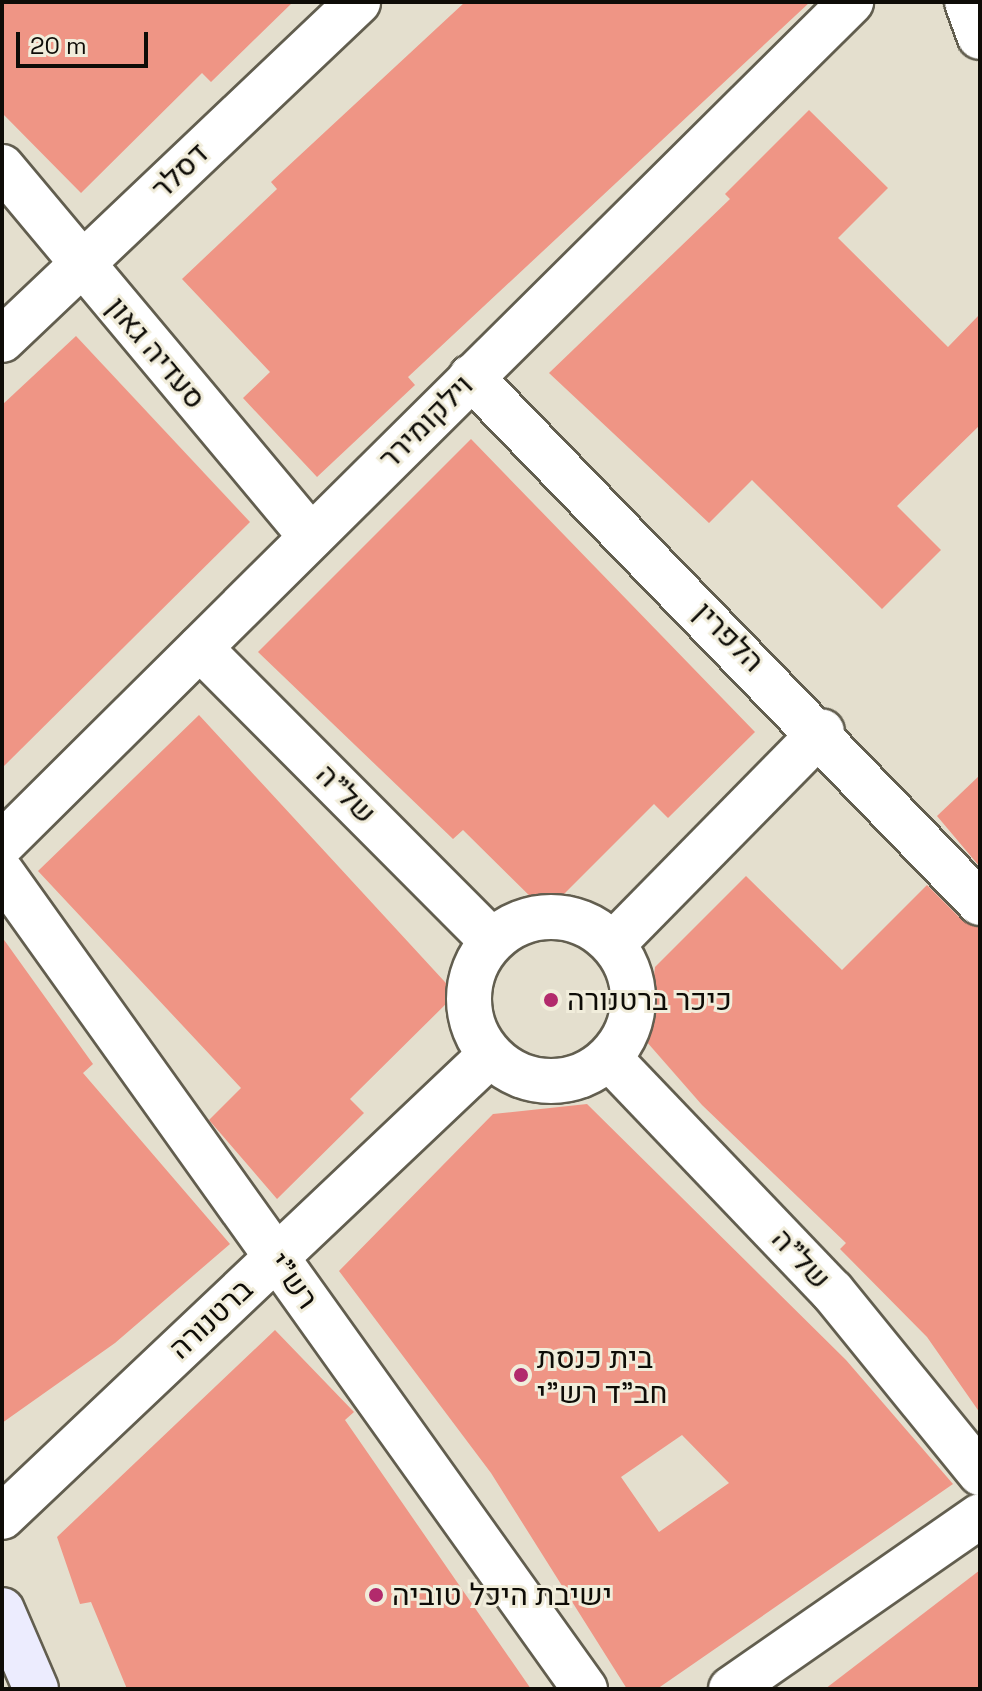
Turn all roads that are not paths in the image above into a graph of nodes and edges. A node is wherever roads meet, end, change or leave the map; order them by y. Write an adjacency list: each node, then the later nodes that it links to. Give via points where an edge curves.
1 (358, 2): 6 (street, דסלר)
2 (851, 2): 8 (street, וילקומירר)
3 (967, 2): 4 (street)
4 (980, 37)
5 (2, 167): 6 (street, סעדיה גאון)
6 (82, 264): 7 (street, דסלר); 9 (street, סעדיה גאון)
7 (2, 340)
8 (471, 377): 9 (street, וילקומירר); 11 (street, הלפרין)
9 (311, 537): 10 (street, וילקומירר)
10 (200, 648): 12 (street, וילקומירר); 15 (street, של"ה)
11 (822, 731): 14 (street, הלפרין); 16 (street)
12 (2, 844)
13 (2, 873): 19 (street, רש"י)
14 (980, 903)
15 (492, 941): 16 (street, via 514,925 566,917); 17 (street, via 469,985 475,1034)
16 (613, 944): 18 (street, via 633,989 624,1037)
17 (490, 1055): 18 (street, via 535,1080 588,1073); 19 (street, ברטנורה)
18 (609, 1058): 20 (street, של"ה, via 832,1291)
19 (276, 1257): 22 (street, ברטנורה); 25 (street, רש"י)
20 (980, 1473)
21 (980, 1516): 26 (street)
22 (2, 1517)
23 (2, 1610): 24 (street)
24 (36, 1689)
25 (585, 1689)
26 (731, 1689)

